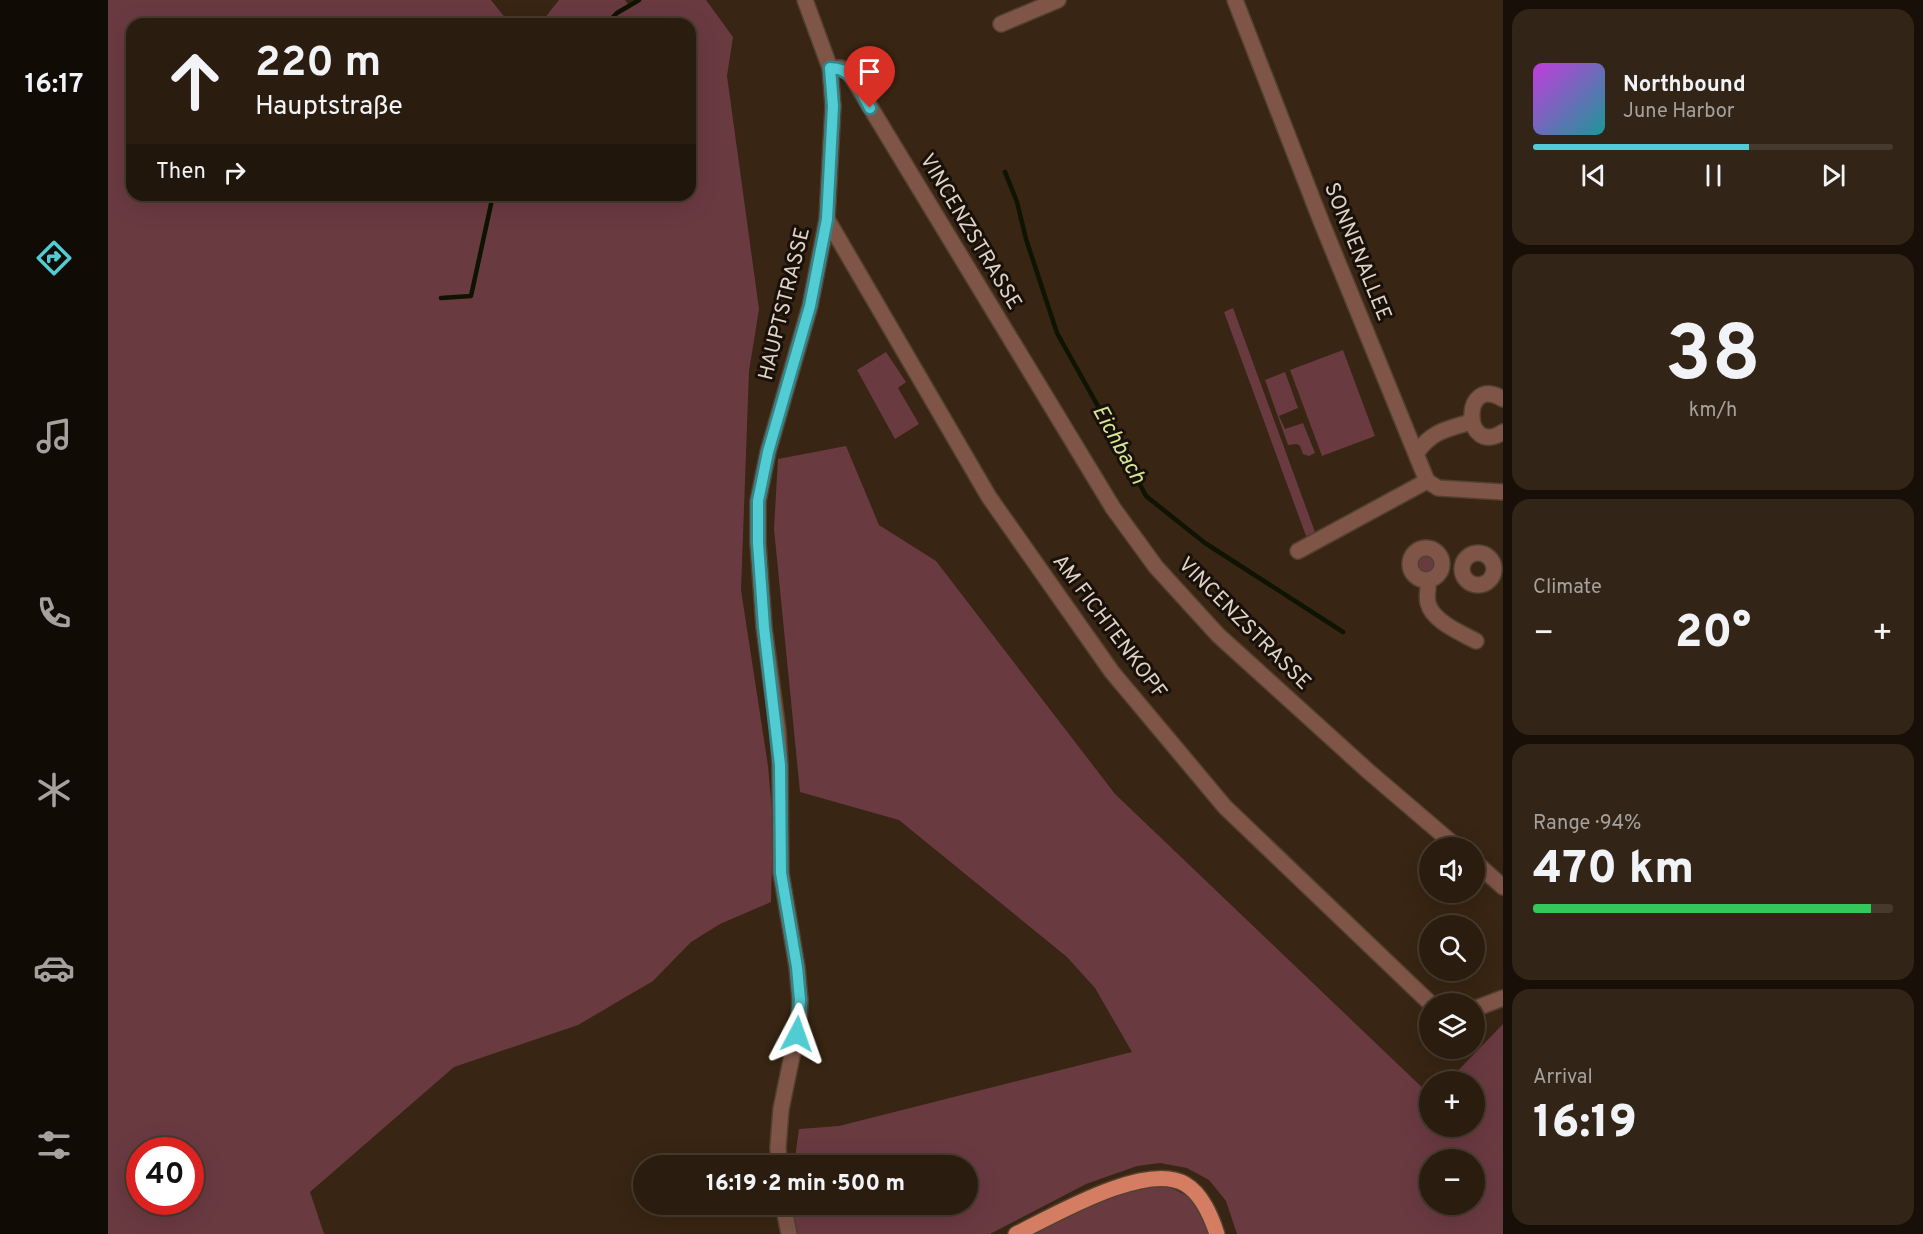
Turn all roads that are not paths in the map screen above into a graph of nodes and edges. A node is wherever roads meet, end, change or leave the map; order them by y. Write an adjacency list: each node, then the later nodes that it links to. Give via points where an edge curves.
1 (805, 0): 5 (street, HAUPTSTRASSE)
2 (1058, 0): 4 (street)
3 (1235, 0): 10 (street, SONNENALLEE)
4 (1000, 24)
5 (830, 68): 6 (street, HAUPTSTRASSE, via 833,106); 19 (street, VINCENZSTRASSE, via 849,72 1113,508 1156,567 1218,634)
6 (827, 219): 22 (street, AM FICHTENKOPF, via 989,497 1112,672 1225,807); 25 (street, HAUPTSTRASSE, via 810,306 760,491 760,584 780,753 781,873 800,1000)
7 (1503, 399): 8 (street, via 1492,395 1479,398 1471,409)
8 (1471, 422): 9 (street, via 1486,436); 10 (street, via 1437,433)
9 (1503, 432)
10 (1416, 454): 11 (street, SONNENALLEE)
11 (1427, 481): 12 (street, via 1438,488); 13 (street)
12 (1503, 492)
13 (1298, 551)
14 (1498, 562): 16 (street, via 1475,553 1462,563); 16 (street, via 1492,577 1481,585 1468,582)
15 (1441, 568): 16 (street); 17 (street); 17 (street, via 1434,551 1425,548 1416,552 1411,561 1412,571 1418,578)
16 (1462, 574)
17 (1428, 580): 18 (street, via 1430,609)
18 (1476, 641)
19 (1445, 837)
20 (1485, 869): 21 (street)
21 (1501, 881)
22 (1419, 993)
23 (1503, 998): 24 (street)
24 (1485, 1005)
25 (778, 1155)
26 (785, 1215): 27 (street)
27 (789, 1234)
28 (1016, 1234): 29 (main road, via 1126,1184 1162,1179 1186,1185 1201,1199)
29 (1217, 1234)

